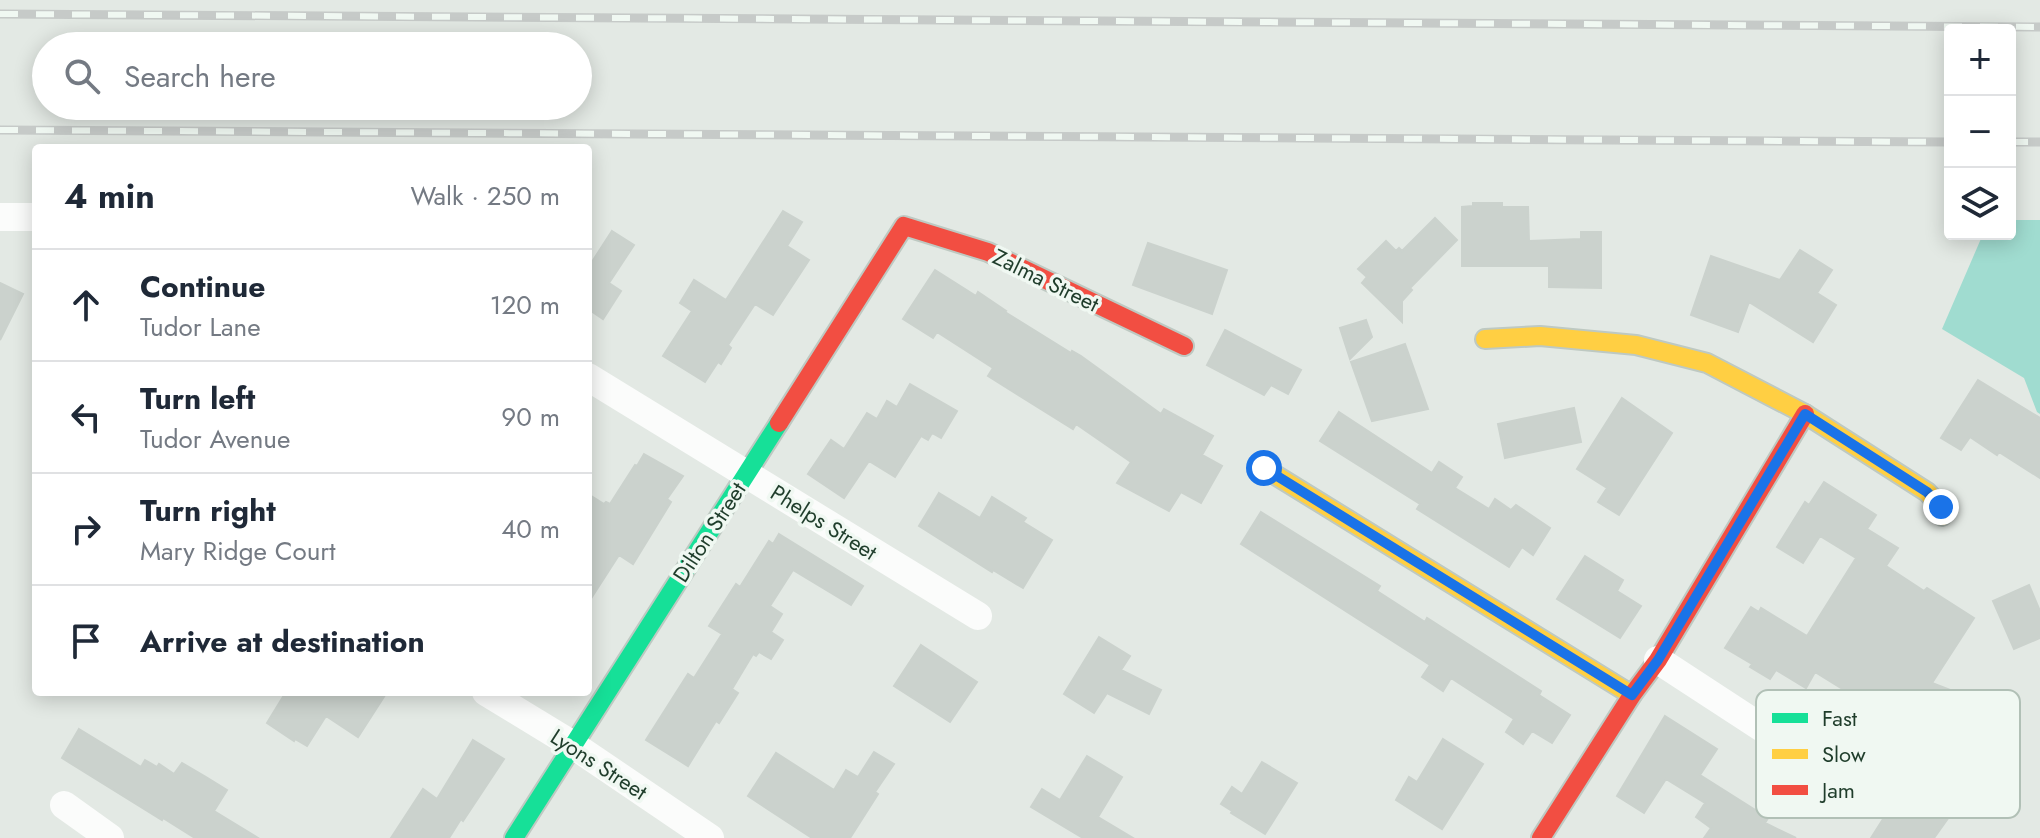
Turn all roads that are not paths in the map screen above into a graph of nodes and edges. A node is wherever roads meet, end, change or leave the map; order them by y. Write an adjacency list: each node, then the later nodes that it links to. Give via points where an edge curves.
1 (0, 217): 2 (street)
2 (32, 217)
3 (904, 226): 5 (street, Zalma Street, via 988,252); 9 (street, Dilton Street)
4 (1485, 339): 7 (street, via 1540,336 1636,345 1707,363)
5 (1184, 346)
6 (592, 379): 9 (street, Phelps Street)
7 (1805, 414): 10 (street, via 1927,492); 12 (street)
8 (1264, 468): 13 (street)
9 (746, 474): 11 (street, Phelps Street); 16 (street, Dilton Street)
10 (1942, 516)
11 (978, 616)
12 (1658, 660): 13 (street); 15 (street)
13 (1632, 695): 21 (street)
14 (493, 696): 16 (street, Lyons Street)
15 (1756, 724)
16 (573, 745): 19 (street, Dilton Street); 20 (street, Lyons Street)
17 (64, 805): 18 (street)
18 (110, 838)
19 (514, 838)
20 (710, 838)
21 (1541, 838)

